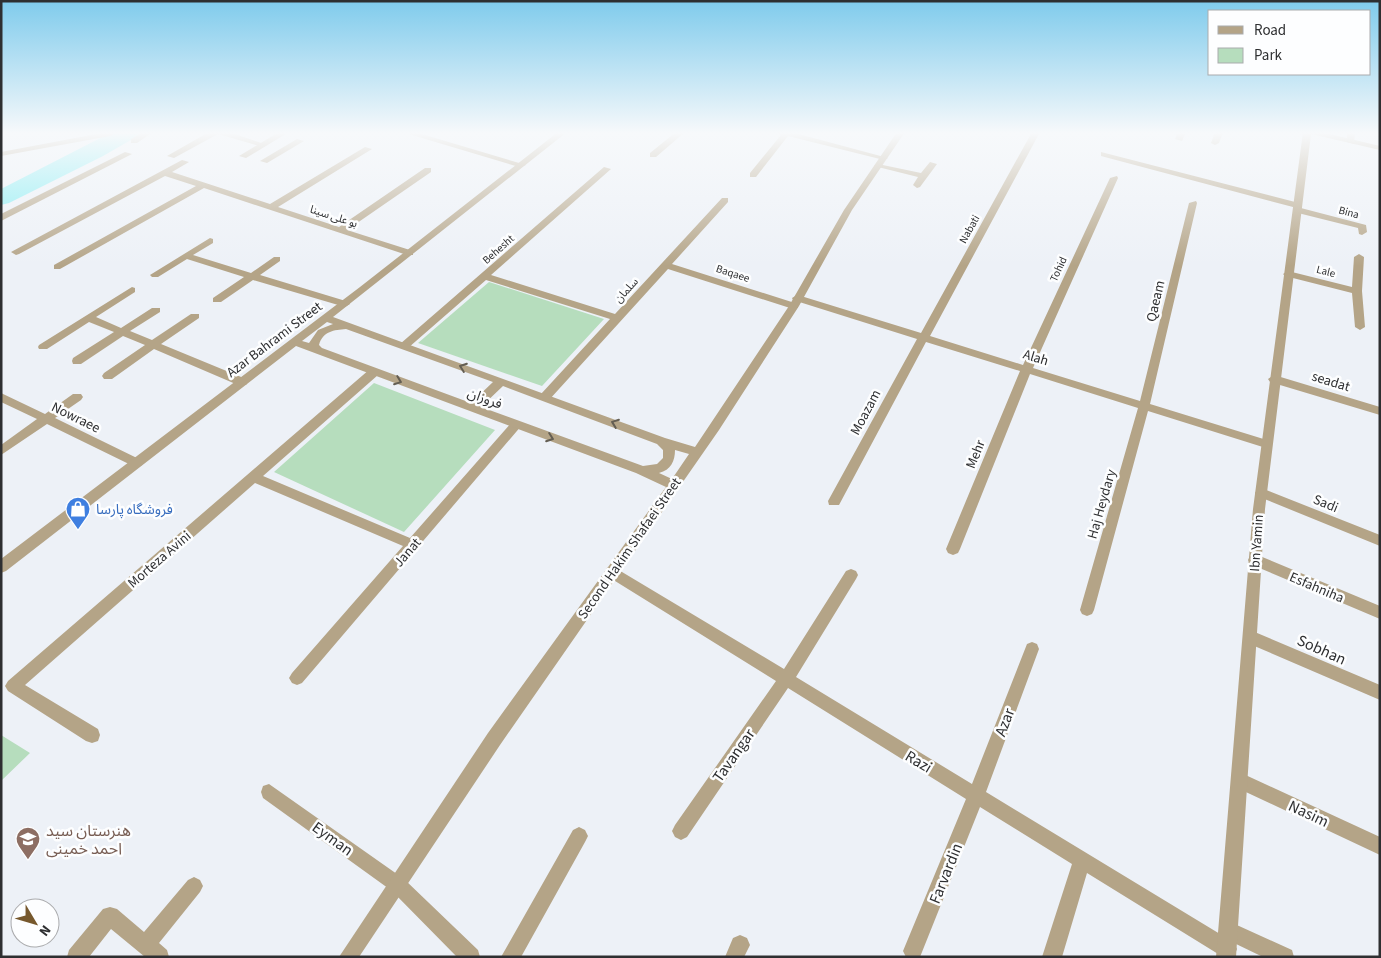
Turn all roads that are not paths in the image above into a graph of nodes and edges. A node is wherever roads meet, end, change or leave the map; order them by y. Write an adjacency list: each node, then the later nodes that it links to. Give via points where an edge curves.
1 (923, 176): 15 (street)
2 (83, 177): 20 (street)
3 (156, 177): 24 (street)
4 (179, 177): 14 (street, بو علی سینا)
5 (322, 177): 18 (street)
6 (418, 177): 21 (street)
7 (507, 177): 25 (street, Azar Bahrami Street)
8 (598, 177): 34 (street, Behesht)
9 (871, 177): 38 (street, Second Hakim Shafaei Street)
10 (1011, 177): 48 (street, Nabati)
11 (1185, 177): 19 (street)
12 (1301, 177): 19 (street, Ibn Yamin)
13 (1114, 178): 55 (street, Tohid)
14 (204, 185): 18 (street, بو علی سینا); 30 (street)
15 (917, 185)
16 (725, 200): 29 (street, سلمان)
17 (1193, 203): 64 (street, Qaeam)
18 (272, 207): 21 (street, بو علی سینا)
19 (1296, 208): 22 (street, Bina, via 1362,227); 31 (street, Ibn Yamin)
20 (1, 218)
21 (340, 230): 25 (street, بو علی سینا)
22 (1362, 232)
23 (210, 241): 26 (street)
24 (16, 252)
25 (410, 253): 39 (street, Azar Bahrami Street)
26 (185, 256): 32 (street); 33 (street)
27 (1359, 257): 36 (street)
28 (278, 259): 33 (street)
29 (666, 265): 38 (street, Baqaee); 44 (street, سلمان)
30 (57, 267)
31 (1288, 274): 36 (street, Lale); 58 (street, Ibn Yamin)
32 (155, 275)
33 (252, 276): 37 (street); 39 (street)
34 (484, 276): 44 (street); 51 (street, Behesht)
35 (132, 290): 42 (street)
36 (1357, 292): 46 (street)
37 (217, 300)
38 (795, 302): 48 (street, Alah); 72 (street, Second Hakim Shafaei Street)
39 (345, 304): 43 (street, Azar Bahrami Street)
40 (156, 310): 47 (street)
41 (195, 316): 50 (street)
42 (89, 318): 47 (street); 52 (street)
43 (326, 318): 45 (street, فروزان); 49 (street, Azar Bahrami Street)
44 (617, 318): 63 (street, سلمان)
45 (350, 326): 51 (street, فروزان); 53 (street, via 329,328 317,336 314,345)
46 (1360, 327)
47 (121, 332): 50 (street); 54 (street)
48 (922, 338): 55 (street, Alah); 78 (street, Moazam)
49 (294, 342): 53 (street, فروزان); 60 (street, Azar Bahrami Street)
50 (153, 345): 57 (street); 60 (street)
51 (404, 346): 59 (street, فروزان, one-way to 51)
52 (43, 347)
53 (320, 352): 56 (street, فروزان)
54 (77, 361)
55 (1026, 370): 64 (street, Alah); 81 (street, Mehr)
56 (374, 372): 65 (street, فروزان, one-way to 65); 75 (street, Morteza Avini)
57 (108, 376)
58 (1274, 379): 66 (street, seadat); 70 (street, Ibn Yamin)
59 (501, 381): 63 (street, فروزان); 65 (street)
60 (242, 382): 73 (street, Azar Bahrami Street)
61 (1, 397): 67 (street, Nowraee)
62 (77, 397): 67 (street)
63 (545, 397): 69 (street, فروزان, one-way to 63)
64 (1144, 406): 70 (street, Alah); 86 (street, Haj Heydary)
65 (472, 409): 68 (street, فروزان)
66 (1380, 412)
67 (47, 419): 71 (street); 73 (street, Nowraee)
68 (516, 425): 74 (street, فروزان, one-way to 74); 80 (street, Janat)
69 (661, 441): 72 (street, فروزان); 74 (street, via 669,449 666,464 654,470)
70 (1266, 444): 77 (street, Ibn Yamin)
71 (1, 451)
72 (698, 452): 76 (street, Second Hakim Shafaei Street)
73 (137, 463): 83 (street, Azar Bahrami Street)
74 (640, 470): 76 (street, فروزان)
75 (253, 477): 80 (street); 93 (street, Morteza Avini, via 14,686)
76 (674, 485): 84 (street, Second Hakim Shafaei Street)
77 (1261, 494): 79 (street, Sadi); 82 (street, Ibn Yamin)
78 (834, 502)
79 (1380, 541)
80 (413, 545): 90 (street, Janat)
81 (953, 549)
82 (1255, 560): 87 (street, Esfahniha); 88 (street, Ibn Yamin)
83 (1, 567)
84 (612, 572): 91 (street, Razi); 101 (street, Second Hakim Shafaei Street, via 494,738)
85 (851, 574): 91 (street, Tavangar)
86 (1087, 610)
87 (1380, 613)
88 (1250, 637): 92 (street, Sobhan); 94 (street, Ibn Yamin)
89 (1032, 649): 96 (street, Azar)
90 (297, 678)
91 (786, 679): 96 (street, Razi); 97 (street, Tavangar)
92 (1380, 693)
93 (92, 736)
94 (1239, 780): 99 (street, Nasim); 103 (street, Ibn Yamin)
95 (269, 792): 101 (street, Eyman)
96 (976, 796): 100 (street, Razi); 105 (street, Farvardin)
97 (681, 831)
98 (579, 836): 110 (street)
99 (1380, 846)
100 (1082, 860): 106 (street, Razi); 111 (street)
101 (398, 884): 108 (street, Second Hakim Shafaei Street); 109 (street, Eyman)
102 (194, 886): 104 (street)
103 (1228, 930): 106 (street, Ibn Yamin); 112 (street)
104 (153, 951): 107 (street, via 110,916)
105 (914, 951)
106 (1226, 953)
107 (76, 957)
108 (348, 957)
109 (471, 957)
110 (510, 957)
111 (1052, 957)
112 (1285, 957)

